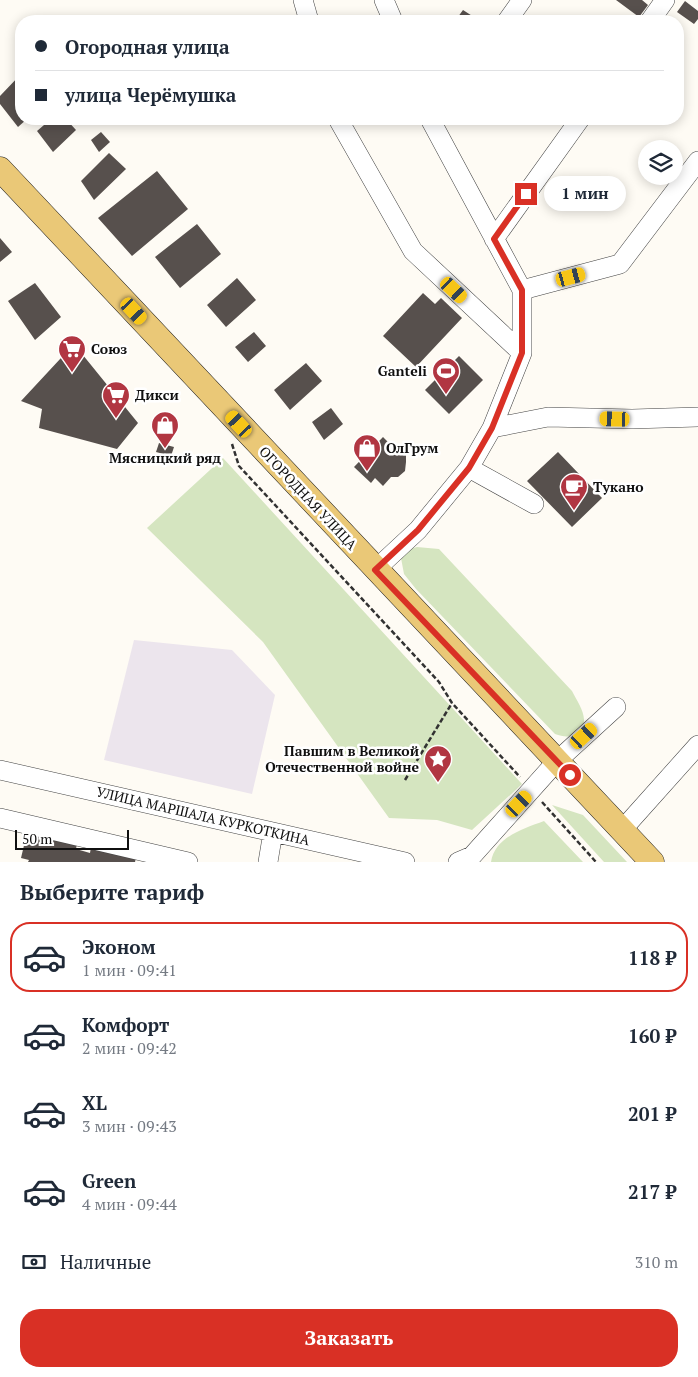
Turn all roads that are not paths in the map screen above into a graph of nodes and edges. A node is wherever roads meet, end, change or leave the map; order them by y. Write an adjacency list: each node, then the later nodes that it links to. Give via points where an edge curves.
1 (303, 0): 5 (street)
2 (384, 0): 6 (street)
3 (522, 0): 7 (street)
4 (665, 0): 8 (street)
5 (307, 15)
6 (390, 15)
7 (511, 15)
8 (654, 15)
9 (341, 125): 16 (street, via 413,251)
10 (437, 125): 14 (street)
11 (576, 125): 14 (street)
12 (698, 161): 15 (street, via 620,264)
13 (0, 168): 21 (main road, ОГОРОДНАЯ УЛИЦА)
14 (494, 239): 15 (street)
15 (522, 290): 16 (street)
16 (522, 353): 18 (street)
17 (697, 415): 18 (street, via 632,419 548,417)
18 (492, 428): 19 (street)
19 (469, 468): 20 (street); 21 (street, via 418,530)
20 (534, 504)
21 (375, 570): 24 (main road, ОГОРОДНАЯ УЛИЦА)
22 (616, 707): 24 (street)
23 (698, 744): 27 (street)
24 (557, 761): 27 (main road, ОГОРОДНАЯ УЛИЦА); 32 (street, via 472,856)
25 (0, 770): 28 (street, УЛИЦА МАРШАЛА КУРКОТКИНА)
26 (0, 818): 29 (street)
27 (622, 830): 33 (main road, ОГОРОДНАЯ УЛИЦА)
28 (273, 832): 30 (street); 31 (street, УЛИЦА МАРШАЛА КУРКОТКИНА)
29 (188, 862)
30 (268, 862)
31 (405, 862)
32 (458, 862)
33 (652, 862)

